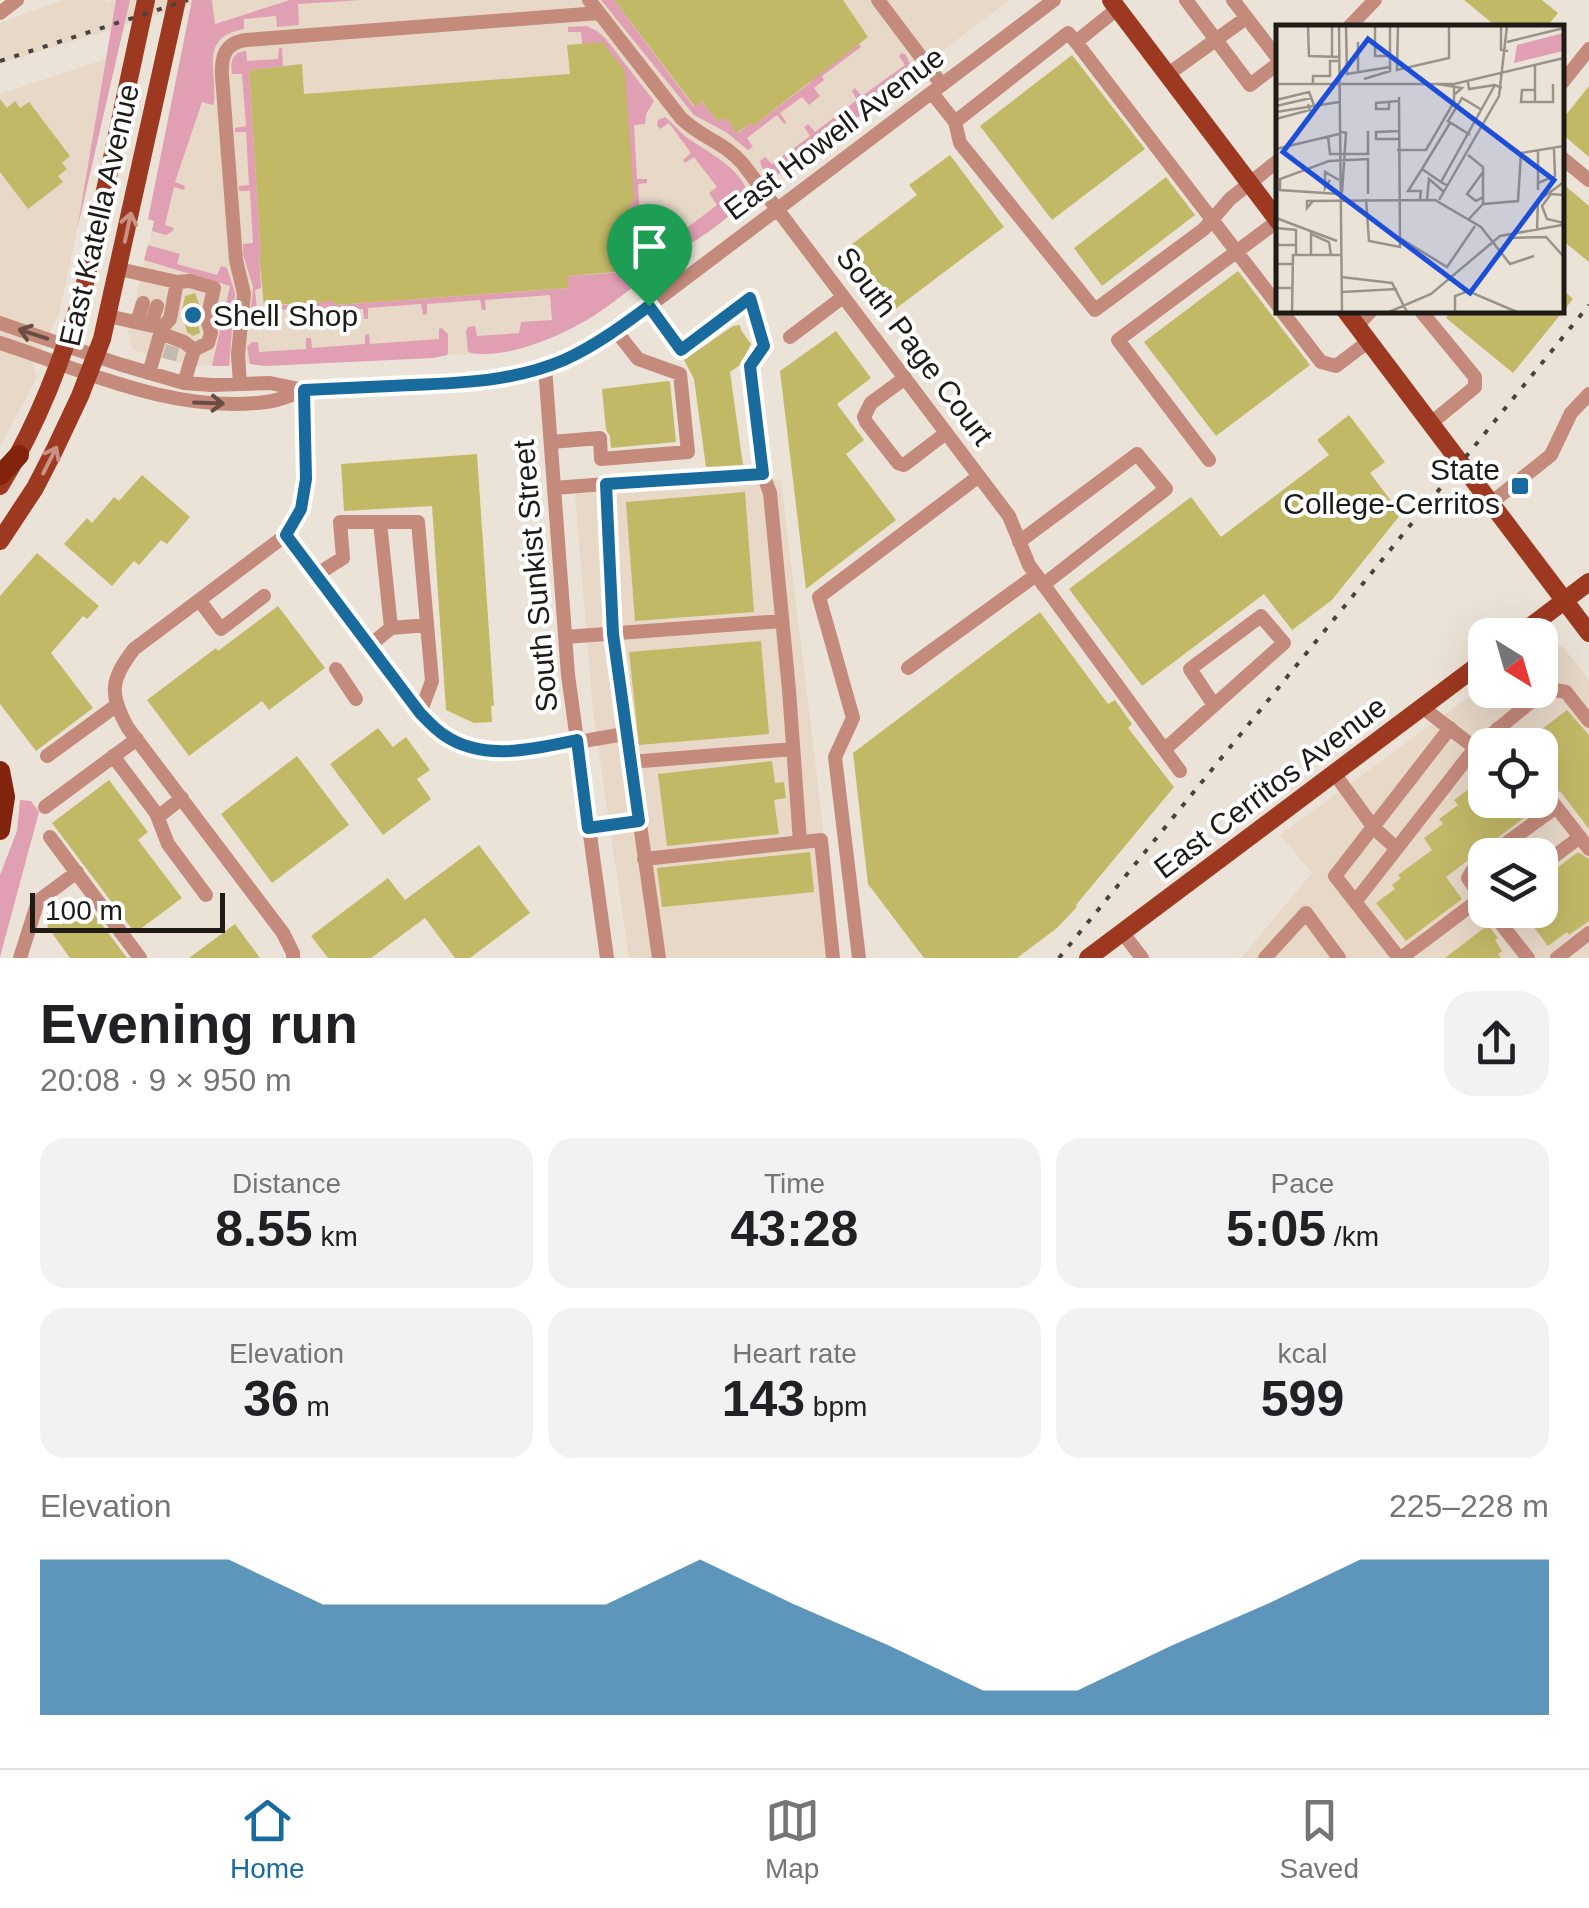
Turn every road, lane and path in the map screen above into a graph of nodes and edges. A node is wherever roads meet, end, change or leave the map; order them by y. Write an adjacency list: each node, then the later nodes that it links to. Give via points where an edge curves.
1 (17, 0): 11 (street)
2 (146, 0): 49 (main road, East Katella Avenue, via 84,288)
3 (177, 0): 33 (main road, East Katella Avenue, one-way to 3)
4 (589, 0): 12 (street, South Page Court)
5 (878, 0): 22 (street)
6 (1054, 0): 22 (street, East Howell Avenue)
7 (1186, 0): 15 (street)
8 (1232, 0): 13 (street)
9 (1375, 0): 14 (street)
10 (1114, 4): 16 (street); 20 (main road)
11 (0, 13)
12 (599, 13): 28 (street, South Page Court, via 681,118 728,148); 56 (street, via 246,40 227,48 221,62 244,294)
13 (1246, 18): 15 (street); 18 (street)
14 (1351, 25)
15 (1216, 41): 19 (street, via 1250,85); 20 (street)
16 (1076, 42): 23 (street, via 1068,33); 30 (street)
17 (1586, 57): 21 (street)
18 (1276, 58)
19 (1276, 64)
20 (1168, 75): 27 (main road)
21 (1564, 81)
22 (937, 89): 23 (street); 28 (street, East Howell Avenue)
23 (955, 122): 30 (street, via 960,143 1095,310)
24 (1564, 160): 26 (street)
25 (1276, 162): 27 (street)
26 (1589, 180)
27 (1250, 184): 29 (main road); 30 (street)
28 (778, 209): 35 (street, South Page Court); 37 (street, East Howell Avenue)
29 (1276, 217)
30 (1212, 219): 32 (street)
31 (1276, 223): 32 (street)
32 (1238, 252): 36 (street); 63 (street, via 1118,340)
33 (119, 269): 34 (street); 42 (main road, East Katella Avenue)
34 (157, 289): 44 (street); 44 (street, via 170,319); 50 (street, via 190,280 214,288 208,343)
35 (843, 297): 47 (street); 54 (street, South Page Court)
36 (1276, 303)
37 (649, 306): 45 (street, East Howell Avenue); 65 (street, via 681,350 750,298 764,346 750,366)
38 (1283, 312): 46 (street, via 1321,362 1336,366)
39 (1346, 312): 46 (main road)
40 (1371, 312): 46 (street)
41 (1423, 312): 59 (street, via 1474,377 1475,388)
42 (108, 316): 44 (street); 51 (main road, East Katella Avenue)
43 (0, 323): 49 (street, one-way to 43)
44 (153, 327): 50 (street, via 184,342); 53 (street, via 160,350)
45 (616, 331): 52 (street, East Howell Avenue); 61 (street, via 638,360 680,374 688,452 601,459 600,438)
46 (1363, 334): 59 (main road)
47 (790, 337)
48 (0, 343): 49 (street)
49 (63, 354): 51 (street, East Howell Avenue); 62 (main road, East Katella Avenue)
50 (188, 354): 55 (street)
51 (93, 364): 53 (street, East Howell Avenue); 57 (street, East Howell Avenue, one-way to 57, via 165,397 205,404 269,402); 73 (main road, East Katella Avenue, one-way to 51, via 46,468)
52 (545, 367): 57 (street, East Howell Avenue, via 487,381); 61 (street, South Sunkist Street)
53 (149, 373): 55 (street, East Howell Avenue)
54 (905, 378): 60 (street, South Page Court); 60 (street, via 871,403 866,422 904,465)
55 (184, 383): 56 (street, East Howell Avenue)
56 (240, 384): 57 (street, East Howell Avenue)
57 (304, 390): 72 (street, via 306,479 301,509)
58 (1589, 394): 70 (street, via 1551,455)
59 (1431, 423): 70 (main road)
60 (946, 433): 66 (street, South Page Court)
61 (551, 442): 69 (street, South Sunkist Street)
62 (19, 454): 64 (highway); 68 (main road, East Katella Avenue)
63 (1209, 460)
64 (0, 474)
65 (763, 474): 67 (street); 82 (street)
66 (979, 476): 74 (street, South Page Court); 142 (street, via 820,597 853,718 835,757)
67 (606, 484): 69 (street); 86 (street)
68 (0, 486)
69 (554, 488): 87 (street, South Sunkist Street)
70 (1490, 502): 80 (main road)
71 (380, 522): 75 (street, via 340,522 344,558); 83 (street, via 418,522); 84 (street)
72 (286, 535): 75 (street); 79 (street)
73 (0, 540)
74 (1019, 542): 76 (street, South Page Court); 76 (street, via 1137,454 1166,488)
75 (316, 575): 88 (street)
76 (1040, 580): 89 (street); 105 (street, South Page Court)
77 (1589, 582): 80 (main road)
78 (264, 596): 79 (street, via 220,629)
79 (199, 600): 93 (street, via 134,649 116,681)
80 (1565, 600): 81 (main road); 85 (main road)
81 (1541, 618)
82 (782, 621): 86 (street); 104 (street)
83 (427, 625): 84 (street); 96 (street, via 432,681)
84 (391, 628): 88 (street)
85 (1589, 632)
86 (613, 634): 87 (street); 100 (street)
87 (565, 636): 102 (street, South Sunkist Street)
88 (370, 646): 96 (street)
89 (908, 668)
90 (336, 669): 92 (street)
91 (1468, 673): 95 (main road, East Cerritos Avenue)
92 (356, 699)
93 (117, 705): 101 (street); 106 (street)
94 (1214, 705): 94 (street, via 1284,643 1261,616 1190,669); 105 (street)
95 (1422, 708): 98 (street); 112 (main road, East Cerritos Avenue)
96 (420, 713): 102 (street, via 456,742 488,751)
97 (1589, 721): 99 (street, via 1566,692 1549,689)
98 (1450, 728): 103 (street); 120 (street)
99 (1498, 728)
100 (626, 734): 102 (street); 109 (street)
101 (137, 738): 107 (street); 113 (street)
102 (577, 740): 119 (street, South Sunkist Street)
103 (1468, 742)
104 (793, 749): 109 (street); 124 (street)
105 (1165, 749): 111 (street, South Page Court)
106 (47, 756)
107 (114, 756): 114 (street); 116 (street)
108 (1468, 757): 126 (street)
109 (630, 762): 118 (street)
110 (0, 771): 121 (highway)
111 (1180, 771)
112 (1334, 773): 120 (street); 134 (main road, East Cerritos Avenue)
113 (182, 798): 116 (street); 138 (street, via 283,934)
114 (46, 807)
115 (1558, 810): 125 (street)
116 (158, 817): 130 (street, via 168,844)
117 (1541, 818): 123 (street)
118 (639, 821): 119 (street); 128 (street)
119 (588, 828): 139 (street, South Sunkist Street)
120 (1374, 828): 126 (street); 131 (street, via 1335,876)
121 (0, 830)
122 (50, 836): 129 (street)
123 (1514, 838)
124 (800, 842): 128 (street); 141 (street, via 821,840)
125 (1584, 843): 127 (street)
126 (1396, 848): 131 (street)
127 (1558, 857)
128 (644, 859): 140 (street)
129 (76, 872): 136 (street, via 38,901); 137 (street)
130 (206, 895)
131 (1355, 902): 147 (street)
132 (1468, 915): 147 (street)
133 (1504, 928): 148 (street)
134 (1122, 932): 143 (main road, East Cerritos Avenue); 144 (street)
135 (1589, 933): 149 (street)
136 (20, 958)
137 (140, 958)
138 (293, 958)
139 (607, 958)
140 (659, 958)
141 (833, 958)
142 (859, 958)
143 (1088, 958)
144 (1142, 958)
145 (1265, 958): 146 (street, via 1306,913)
146 (1338, 958)
147 (1400, 958)
148 (1528, 958)
149 (1556, 958)

